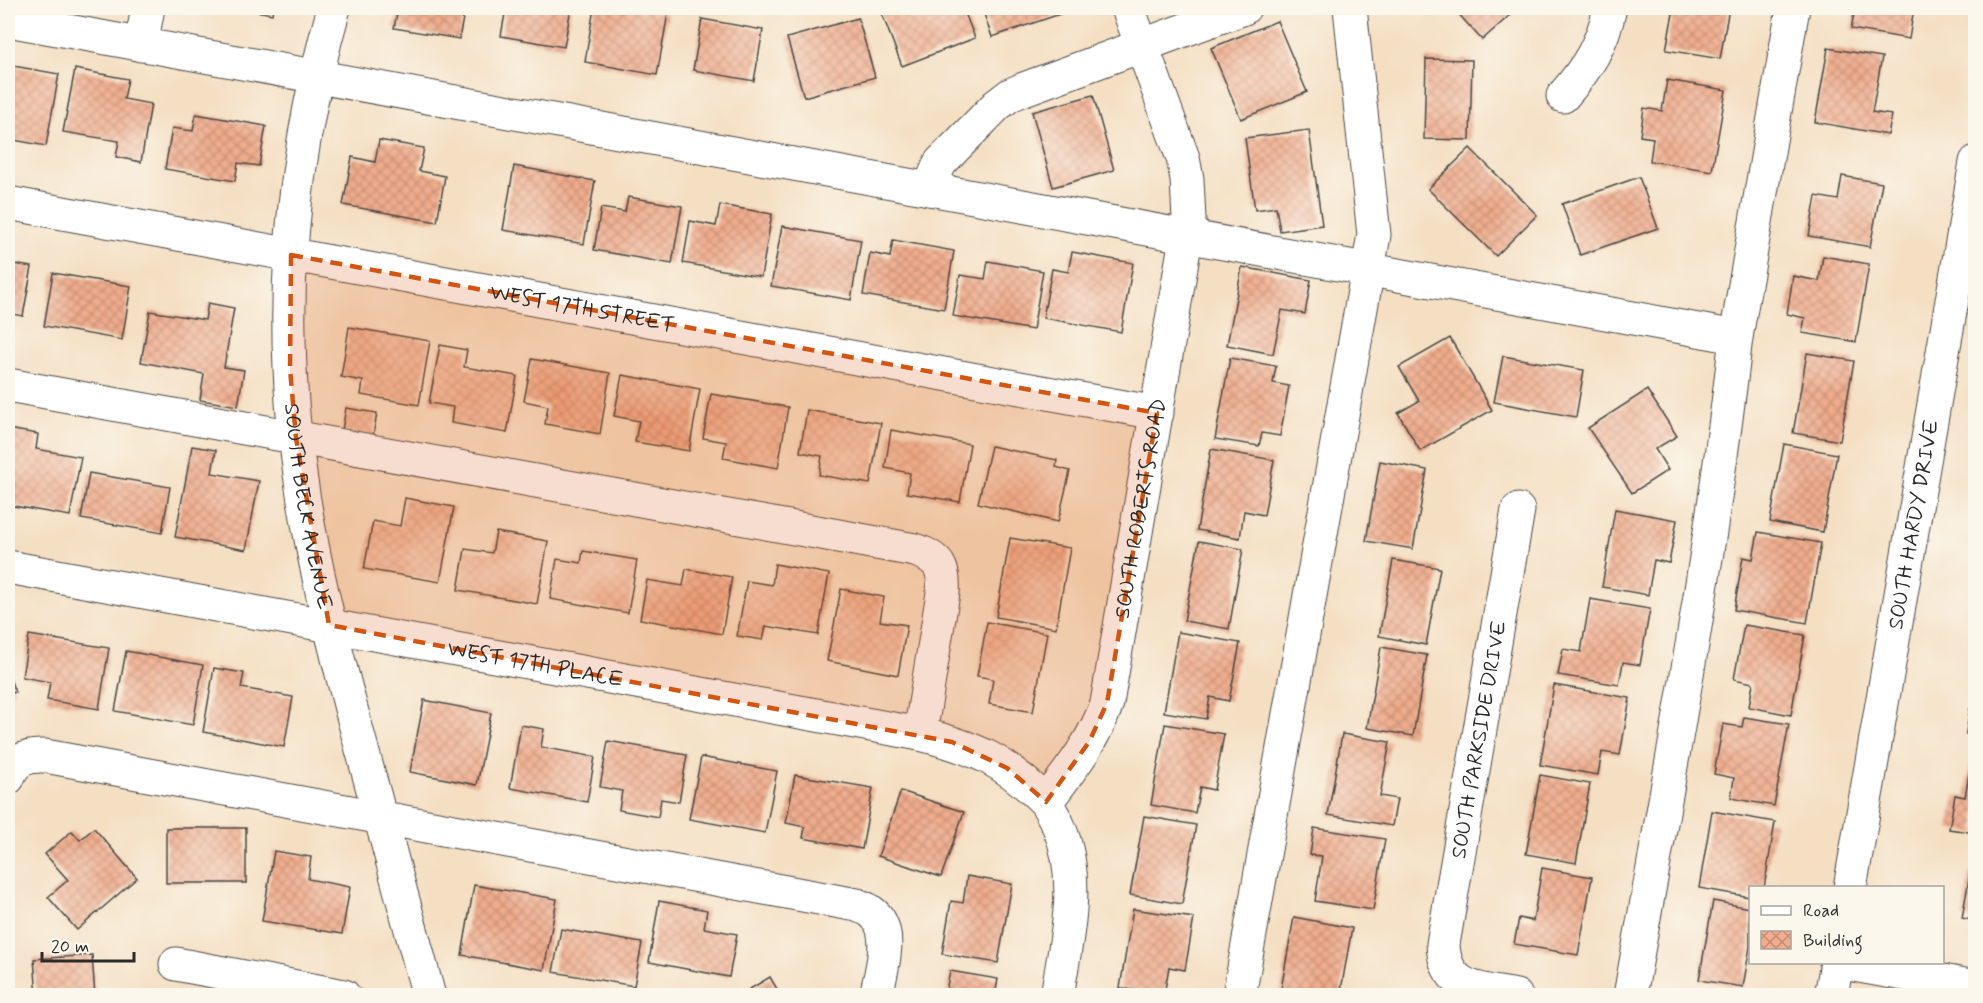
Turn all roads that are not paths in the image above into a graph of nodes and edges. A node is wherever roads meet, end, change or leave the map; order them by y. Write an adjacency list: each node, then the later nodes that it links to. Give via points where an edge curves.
1 (148, 8): 9 (street)
2 (334, 8): 11 (street, SOUTH BECK AVENUE)
3 (1128, 8): 10 (street, SOUTH ROBERTS ROAD)
4 (1244, 8): 10 (street)
5 (1350, 8): 18 (street, via 1374,235)
6 (1610, 8): 12 (street, via 1595,53)
7 (1793, 8): 19 (street)
8 (8, 20): 9 (street)
9 (141, 45): 11 (street)
10 (1142, 45): 14 (street, via 1010,95 940,162); 16 (street, SOUTH ROBERTS ROAD, via 1183,158 1189,201)
11 (316, 77): 14 (street); 17 (street, SOUTH BECK AVENUE)
12 (1563, 96)
13 (1976, 162): 30 (street, SOUTH HARDY DRIVE)
14 (929, 189): 16 (street)
15 (8, 203): 17 (street, WEST 17TH STREET)
16 (1187, 237): 18 (street); 21 (street, SOUTH ROBERTS ROAD)
17 (291, 255): 21 (street, WEST 17TH STREET); 22 (street, SOUTH BECK AVENUE, via 290,359)
18 (1367, 270): 19 (street); 39 (street)
19 (1736, 337): 41 (street, via 1713,513)
20 (8, 385): 22 (street)
21 (1157, 413): 28 (street, SOUTH ROBERTS ROAD, via 1107,703 1077,761)
22 (296, 438): 25 (street, SOUTH BECK AVENUE); 26 (street, via 928,555 940,565 944,578)
23 (1518, 510): 40 (street, SOUTH PARKSIDE DRIVE, via 1444,931 1444,958 1456,978)
24 (8, 567): 25 (street, WEST 17TH PLACE)
25 (329, 625): 26 (street, WEST 17TH PLACE); 29 (street, SOUTH BECK AVENUE)
26 (920, 734): 28 (street, WEST 17TH PLACE, via 981,753 1007,768)
27 (8, 778): 29 (street, via 20,760 32,755 45,756)
28 (1046, 802): 38 (street, via 1067,854 1071,885 1071,912)
29 (381, 818): 36 (street, SOUTH BECK AVENUE); 37 (street, via 857,905 871,911 885,936)
30 (1850, 886)
31 (176, 964): 35 (street)
32 (1837, 964): 42 (street)
33 (1843, 964): 34 (street)
34 (1976, 987)
35 (344, 996)
36 (429, 996)
37 (876, 996)
38 (1057, 996)
39 (1239, 996)
40 (1516, 996)
41 (1630, 996)
42 (1831, 996)

